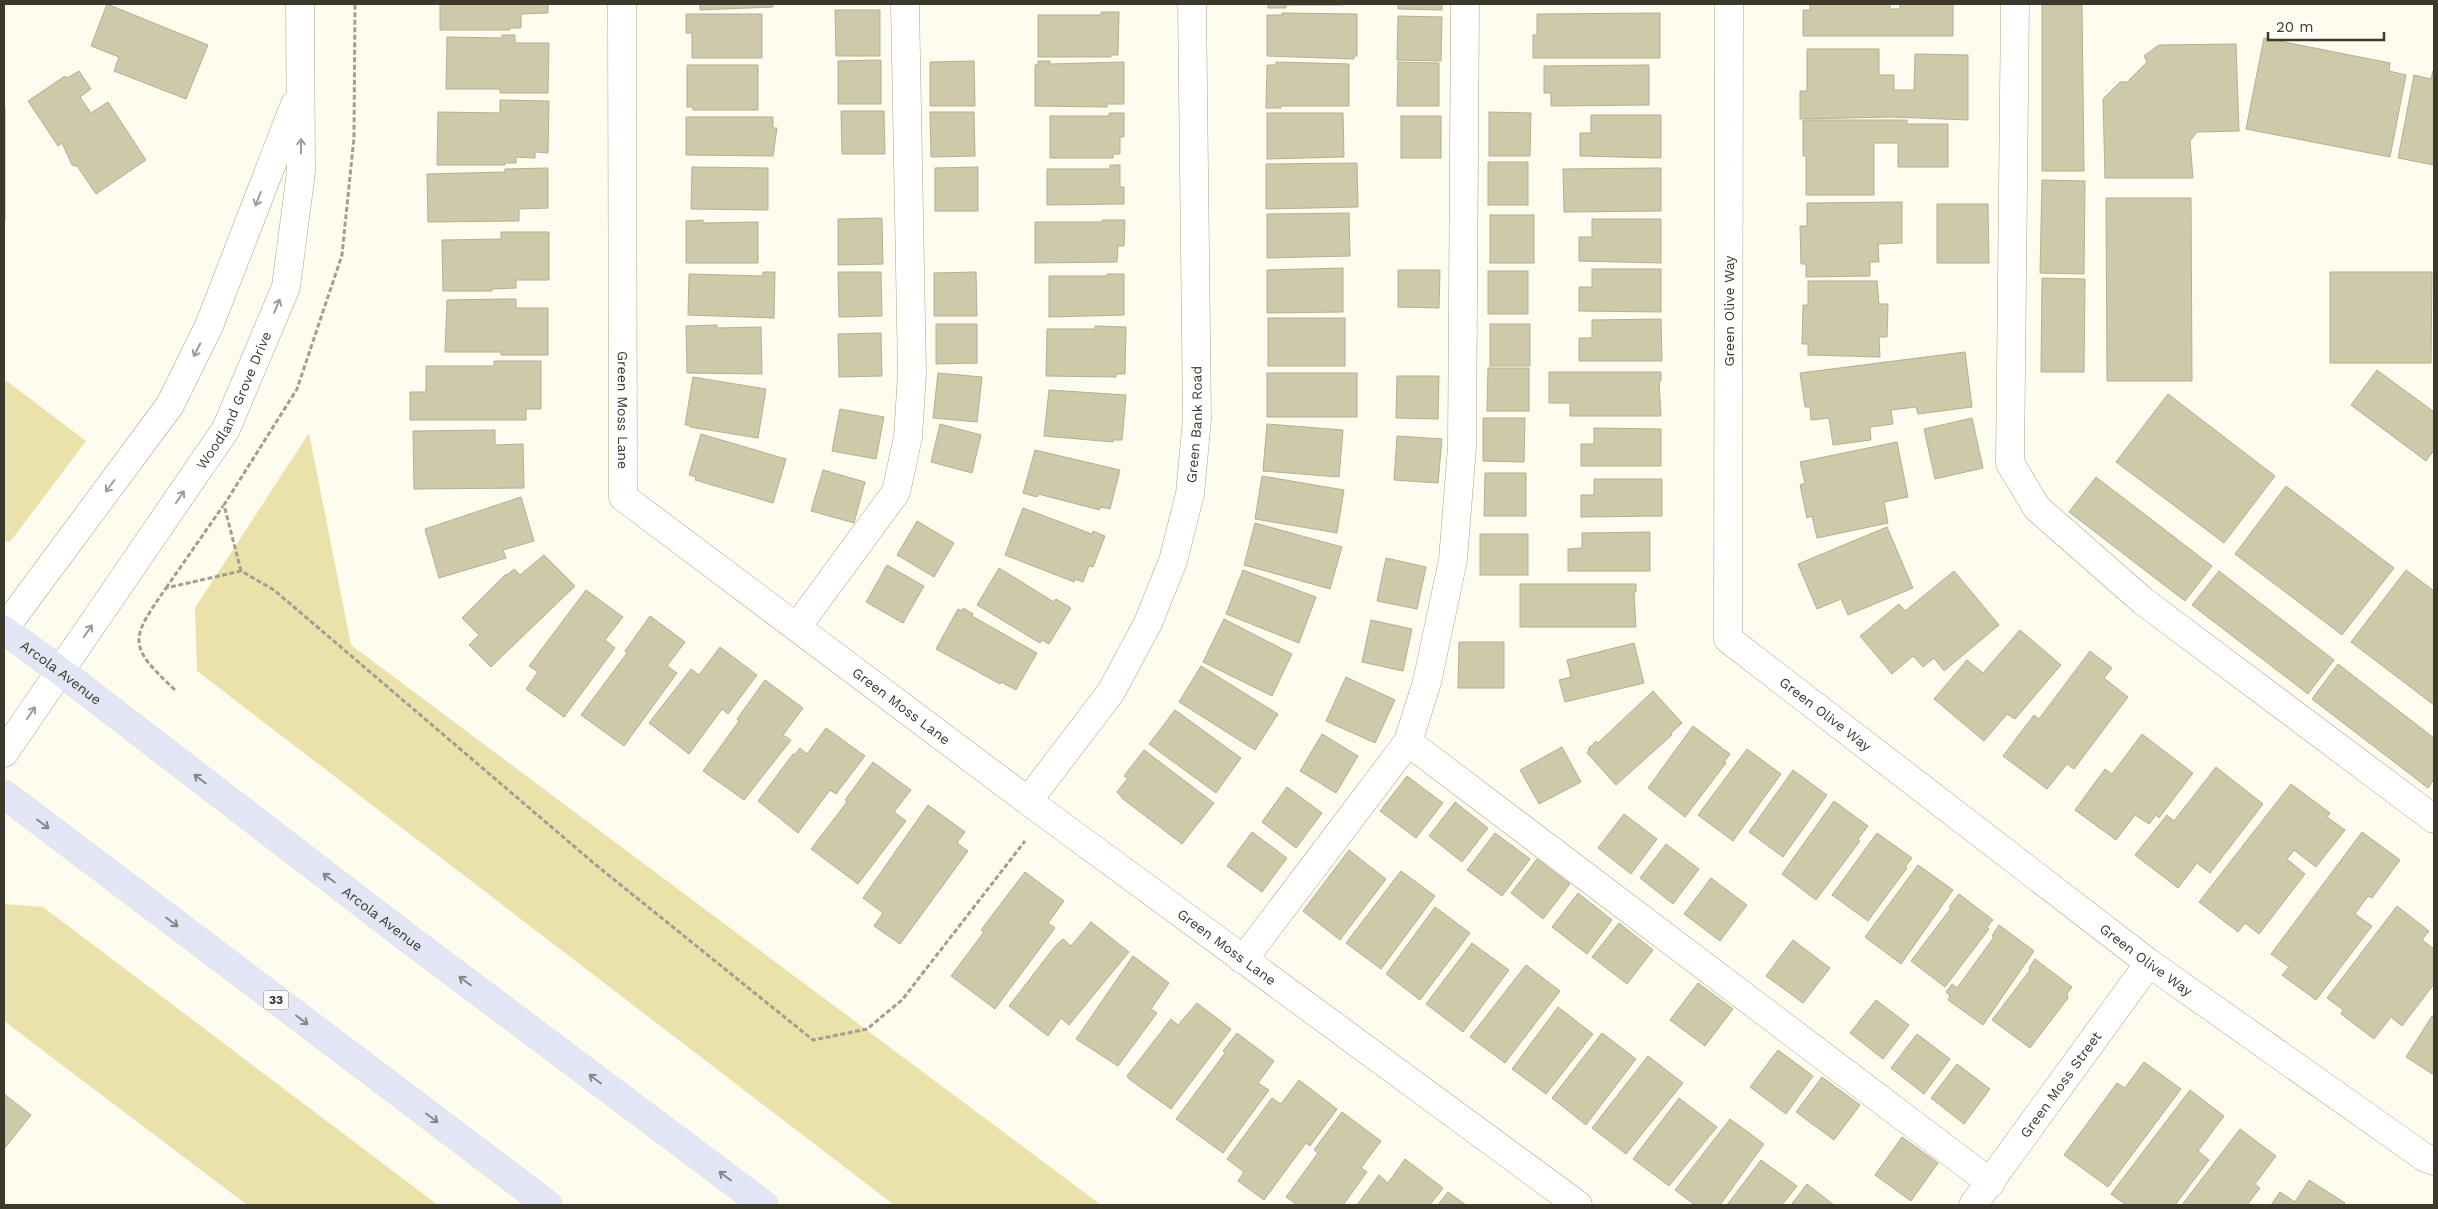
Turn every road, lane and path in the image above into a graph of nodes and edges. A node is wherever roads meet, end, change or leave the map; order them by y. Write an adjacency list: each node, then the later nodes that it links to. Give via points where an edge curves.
1 (300, 4): 8 (street, Woodland Grove Drive)
2 (622, 4): 11 (street, Green Moss Lane, via 623,497)
3 (905, 4): 11 (street, via 912,373 908,436 896,492)
4 (1192, 4): 18 (street, Green Bank Road, via 1197,419 1190,494 1173,561 1148,623 1111,692)
5 (1466, 4): 15 (street, via 1462,447 1455,541 1427,682)
6 (1729, 4): 21 (street, Green Olive Way, via 1728,639)
7 (2015, 4): 19 (street, via 2010,463 2037,508 2143,601)
8 (301, 89): 12 (street, Woodland Grove Drive, one-way to 12, via 209,326 170,405); 13 (street, Woodland Grove Drive, one-way to 8, via 226,429 286,287 301,172)
9 (224, 505): 10 (path)
10 (166, 588): 14 (path, via 142,623 138,637 148,665); 18 (path, via 241,572 274,590 589,858 813,1040 868,1030 902,1000)
11 (797, 627): 18 (street, Green Moss Lane)
12 (4, 630): 13 (main road, Arcola Avenue)
13 (60, 671): 16 (street, Woodland Grove Drive, one-way to 13); 25 (main road, Arcola Avenue, one-way to 13, via 409,939)
14 (175, 690)
15 (1408, 742): 20 (street); 23 (street)
16 (4, 753)
17 (4, 794): 24 (main road, 33, one-way to 24)
18 (1037, 807): 20 (street, Green Moss Lane)
19 (2434, 820)
20 (1243, 960): 26 (street, Green Moss Lane)
21 (2149, 963): 22 (street, Green Olive Way); 23 (street, Green Moss Street)
22 (2434, 1161)
23 (1991, 1182): 27 (street, Green Moss Street)
24 (548, 1205)
25 (764, 1205)
26 (1578, 1205)
27 (1973, 1205)

